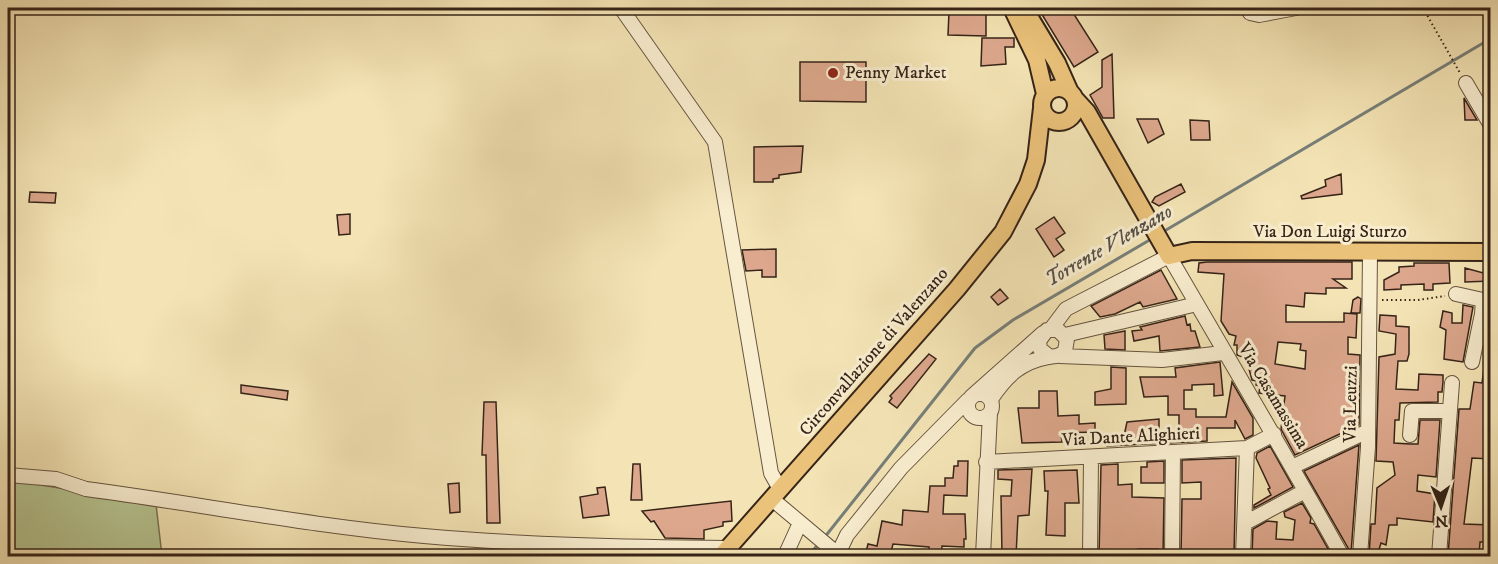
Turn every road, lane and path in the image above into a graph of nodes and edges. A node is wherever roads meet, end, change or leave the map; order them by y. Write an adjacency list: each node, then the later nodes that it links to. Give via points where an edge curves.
1 (621, 8): 40 (street, via 715,142)
2 (1012, 8): 9 (main road, via 1037,60)
3 (1247, 8): 4 (street, via 1259,15)
4 (1296, 8)
5 (1423, 8): 7 (path)
6 (1026, 11): 8 (main road)
7 (1466, 83): 11 (street)
8 (1072, 95): 9 (main road, via 1054,88); 10 (main road, via 1076,110); 12 (main road, via 1087,112)
9 (1043, 101): 10 (main road, via 1050,120); 13 (main road)
10 (1066, 120): 12 (main road); 13 (main road)
11 (1491, 124)
12 (1098, 134): 14 (main road)
13 (1036, 160): 40 (main road, Circonvallazione di Valenzano, via 1003,232)
14 (1167, 252): 15 (main road, Via Don Luigi Sturzo); 19 (street, Via Casamassima); 21 (street, via 1066,309)
15 (1370, 252): 16 (main road, Via Don Luigi Sturzo); 18 (street, Via Leuzzi)
16 (1491, 252)
17 (1456, 294): 18 (path, via 1418,300); 20 (street, via 1483,300)
18 (1370, 300): 30 (street, Via Leuzzi)
19 (1197, 304): 22 (street); 23 (street, Via Casamassima)
20 (1486, 318): 25 (street)
21 (1047, 331): 22 (street, via 1058,330); 24 (street, via 1039,341 1040,349); 27 (street, via 1023,348)
22 (1065, 335): 24 (street, via 1067,346)
23 (1223, 352): 24 (street, via 1162,360); 31 (street, Via Casamassima)
24 (1055, 356): 28 (street, via 1011,372)
25 (1472, 362)
26 (1452, 383): 29 (street)
27 (970, 399): 28 (street, via 981,393); 28 (street, via 969,411 974,416 982,418); 44 (street, via 901,468 847,535)
28 (991, 406): 36 (street)
29 (1449, 411): 32 (street, via 1412,411); 52 (street)
30 (1368, 431): 37 (street); 51 (street, Via Leuzzi)
31 (1274, 434): 33 (street, Via Dante Alighieri); 37 (street, Via Casamassima)
32 (1410, 435)
33 (1247, 448): 34 (street, Via Dante Alighieri); 42 (street)
34 (1173, 453): 35 (street, Via Dante Alighieri); 48 (street)
35 (1091, 458): 36 (street, Via Dante Alighieri); 47 (street)
36 (986, 462): 46 (street)
37 (1292, 467): 39 (street, Via Casamassima)
38 (8, 475): 43 (street, via 56,479 86,489 425,537)
39 (1305, 491): 42 (street); 50 (street, Via Casamassima)
40 (776, 494): 41 (street); 43 (main road, Circonvallazione di Valenzano)
41 (800, 523): 44 (street); 45 (street)
42 (1245, 523): 49 (street)
43 (725, 552)
44 (837, 555)
45 (785, 556)
46 (983, 556)
47 (1090, 556)
48 (1172, 556)
49 (1243, 556)
50 (1342, 556)
51 (1360, 556)
52 (1439, 556)

